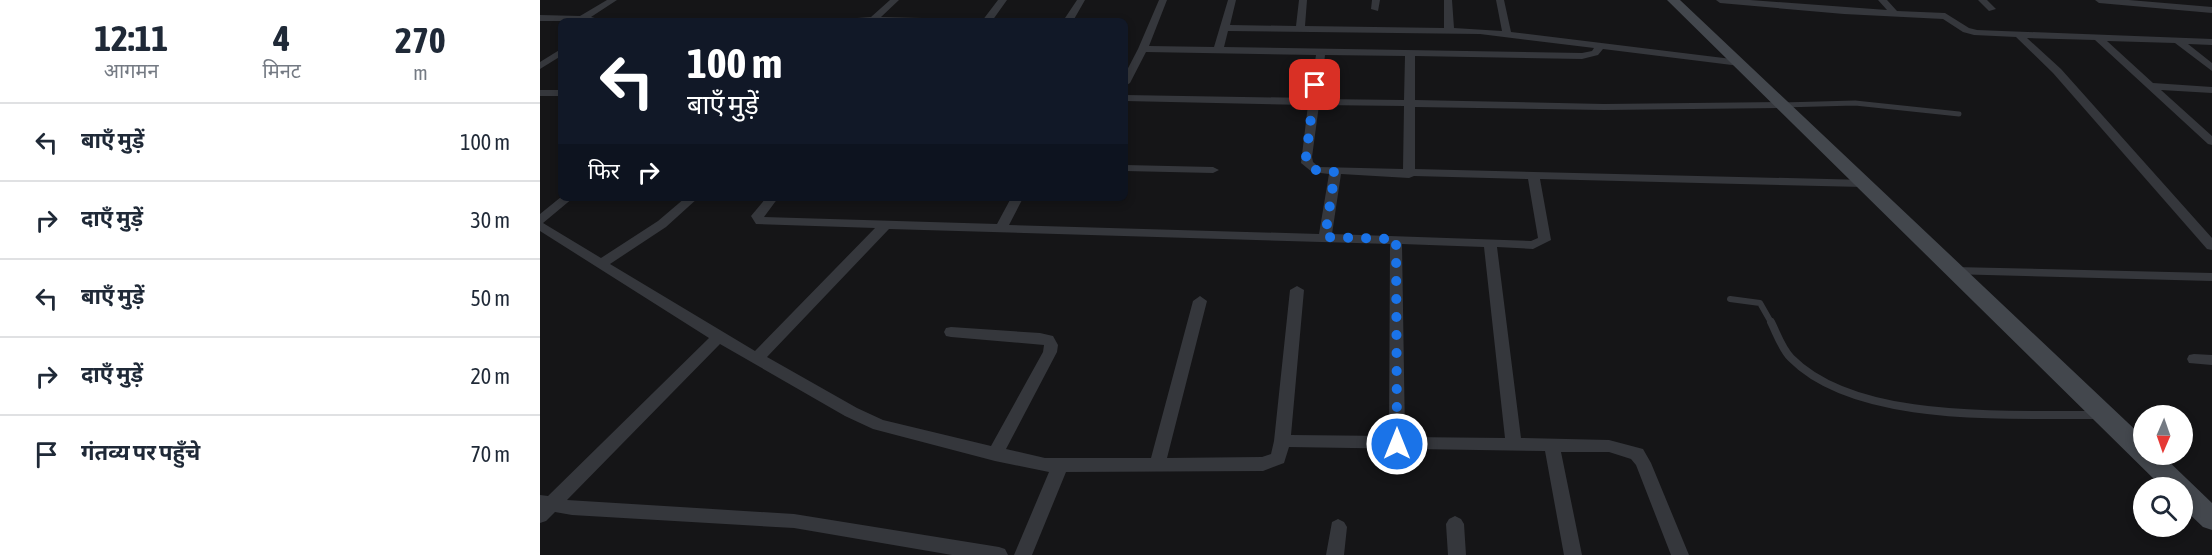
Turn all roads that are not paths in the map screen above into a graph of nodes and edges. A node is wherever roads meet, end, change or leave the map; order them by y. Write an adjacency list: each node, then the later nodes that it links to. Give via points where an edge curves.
1 (613, 0): 21 (street)
2 (895, 0): 22 (street)
3 (1004, 0): 23 (street)
4 (1081, 0): 24 (street)
5 (1163, 0): 34 (street)
6 (1232, 0): 25 (street)
7 (1303, 0): 26 (street)
8 (1448, 0): 27 (street)
9 (1500, 0): 28 (street)
10 (1673, 0): 39 (main road)
11 (1720, 0): 18 (street)
12 (1882, 0): 18 (street)
13 (1982, 0): 16 (street)
14 (2099, 0): 15 (street)
15 (2169, 3): 17 (street)
16 (1992, 9)
17 (2212, 10)
18 (1895, 14): 29 (street, via 1945,16 1969,32)
19 (540, 18): 20 (street)
20 (558, 18)
21 (584, 18)
22 (875, 18)
23 (989, 18)
24 (1070, 18)
25 (1225, 28): 26 (street); 35 (street)
26 (1300, 28): 27 (street)
27 (1449, 29): 28 (street)
28 (1507, 33): 33 (street)
29 (2019, 34): 30 (street); 72 (street, via 2057,71)
30 (2098, 38): 31 (street); 43 (street)
31 (2178, 41): 32 (street); 41 (street)
32 (2212, 42)
33 (1600, 46): 37 (street, via 1594,53 1582,56); 39 (street)
34 (1143, 50): 35 (street); 42 (street)
35 (1218, 51): 36 (street)
36 (1321, 52): 37 (street); 48 (street)
37 (1410, 53): 49 (street)
38 (558, 54): 40 (street)
39 (1740, 63): 50 (main road)
40 (540, 66)
41 (2212, 68)
42 (1128, 78)
43 (2150, 86): 44 (street); 52 (street)
44 (2212, 90)
45 (540, 93): 46 (street)
46 (558, 93)
47 (1128, 98): 48 (street)
48 (1313, 101): 49 (street); 57 (street, via 1307,163 1316,170)
49 (1410, 103): 50 (street); 58 (street)
50 (1782, 105): 51 (lane, via 1855,103); 60 (main road)
51 (1959, 114)
52 (2192, 124): 53 (street); 54 (street)
53 (2212, 126)
54 (2212, 142)
55 (1128, 168): 56 (street)
56 (1213, 170)
57 (1335, 172): 58 (street); 69 (street)
58 (1409, 174): 59 (street)
59 (1533, 176): 60 (street); 71 (street, via 1545,240 1533,245)
60 (1863, 183): 74 (main road)
61 (563, 201): 65 (street)
62 (689, 201): 73 (street, via 662,224)
63 (770, 201): 66 (street, via 757,216 760,221)
64 (1015, 201): 68 (street)
65 (540, 220)
66 (885, 225): 68 (street); 81 (street)
67 (540, 226): 73 (street)
68 (1001, 228): 69 (street)
69 (1325, 237): 70 (street)
70 (1396, 239): 71 (street); 87 (street)
71 (1490, 243): 88 (street)
72 (2212, 246)
73 (602, 263): 80 (street)
74 (1954, 272): 75 (street); 84 (main road)
75 (2212, 277)
76 (1297, 290): 85 (street)
77 (1730, 299): 84 (lane, via 1760,303 1791,358 1829,386 1857,395 1957,412)
78 (1200, 301): 93 (street)
79 (951, 332): 90 (street, via 1040,338 1051,345)
80 (719, 337): 81 (street); 96 (street)
81 (757, 358): 90 (street, via 879,424)
82 (2194, 359): 83 (street)
83 (2212, 360)
84 (2104, 415): 86 (main road)
85 (1282, 441): 87 (street); 93 (street, via 1278,458 1270,463)
86 (2133, 443)
87 (1397, 444): 88 (street)
88 (1514, 445): 89 (street)
89 (1552, 446): 104 (street); 105 (street, via 1609,446 1637,454)
90 (995, 454): 92 (street)
91 (2155, 465): 94 (main road)
92 (1060, 466): 93 (street); 101 (street)
93 (1157, 466)
94 (2168, 477)
95 (2193, 501): 97 (main road)
96 (544, 508): 100 (street, via 794,521)
97 (2212, 519)
98 (1455, 524): 103 (street)
99 (1338, 527): 102 (street)
100 (999, 555)
101 (1023, 555)
102 (1335, 555)
103 (1457, 555)
104 (1573, 555)
105 (1680, 555)

